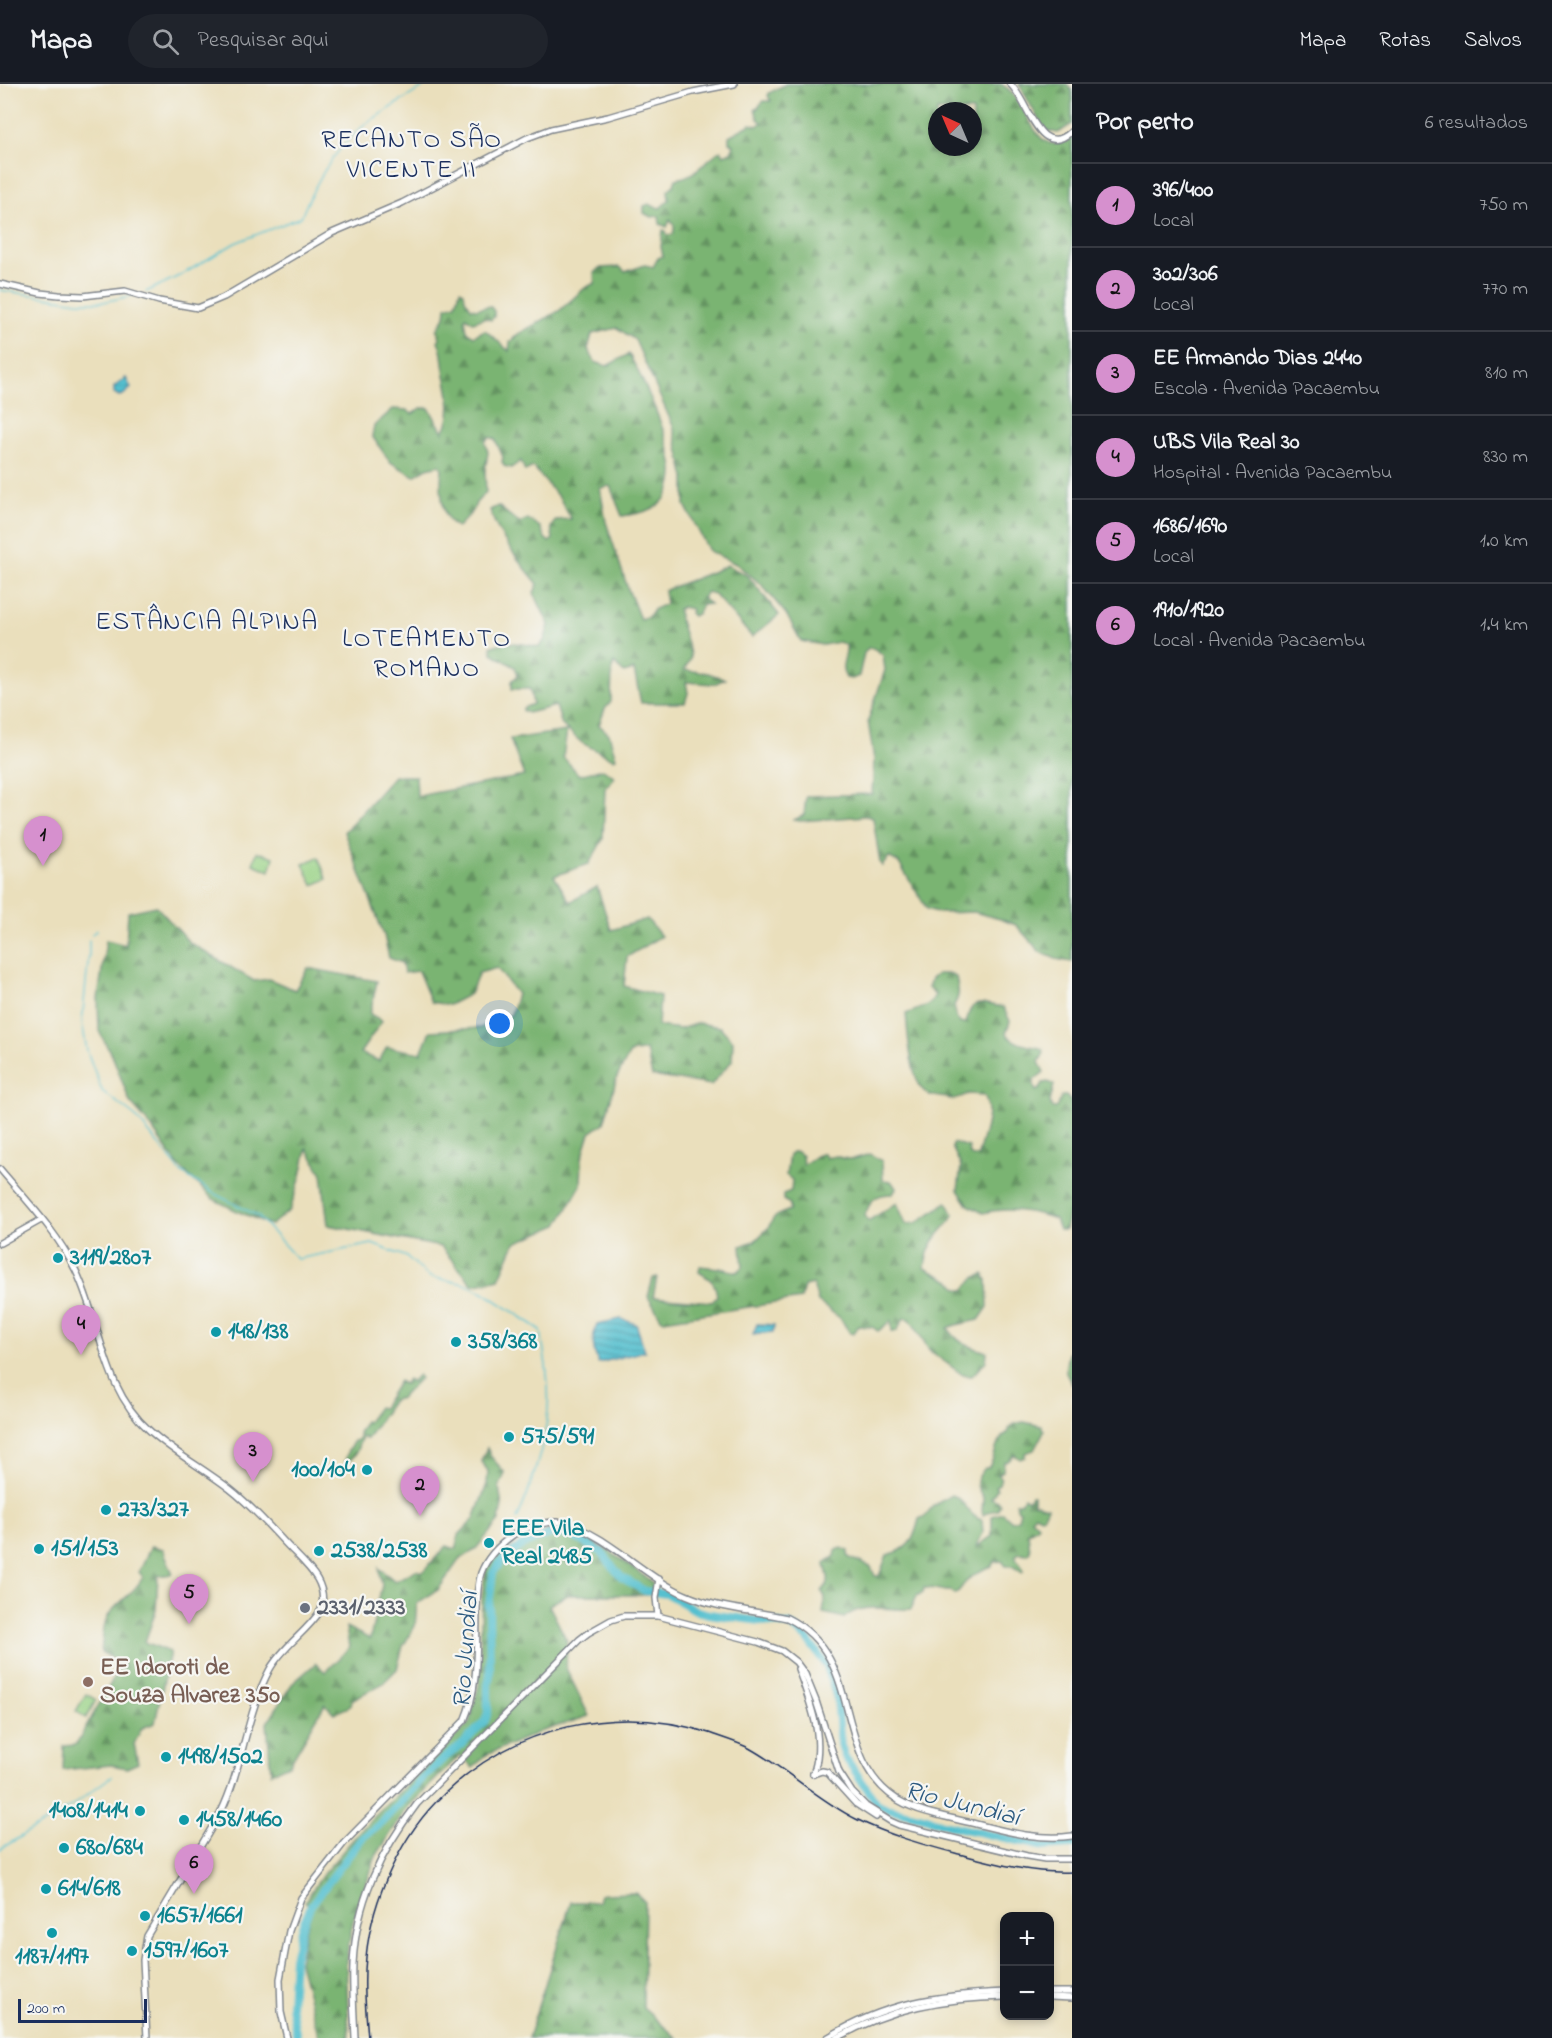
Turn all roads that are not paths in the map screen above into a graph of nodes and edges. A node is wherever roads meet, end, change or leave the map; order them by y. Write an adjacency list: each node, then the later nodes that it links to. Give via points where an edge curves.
1 (734, 84): 4 (main road, via 527,138 402,203 332,233 224,297 198,308 125,291 59,295)
2 (1010, 84): 3 (main road, via 1036,128 1047,138 1056,139)
3 (1072, 131)
4 (0, 284)
5 (0, 1169): 6 (main road)
6 (41, 1220): 7 (main road); 20 (main road, via 79,1278 105,1359 128,1406 148,1430 255,1510 321,1582 324,1595 318,1615 271,1668 260,1690 231,1793 147,1936 143,1960)
7 (0, 1243)
8 (659, 1580): 9 (main road); 12 (main road, via 713,1604 787,1618 810,1633 836,1669 862,1758 877,1782 896,1798 927,1811 1018,1834); 21 (main road, via 586,1532 563,1522 518,1532 491,1554 477,1592 475,1684 464,1721 344,1843 295,1911 280,1979)
9 (658, 1616): 10 (main road, via 766,1644); 22 (main road, via 624,1616 588,1633 417,1804 398,1828 381,1857 359,1917 353,1965)
10 (796, 1662): 11 (main road, via 812,1688 845,1782 866,1806); 11 (main road, via 818,1742 819,1756 813,1774 827,1772 856,1804 881,1820)
11 (890, 1821): 13 (main road, via 1027,1856)
12 (1072, 1836)
13 (1072, 1859)
14 (1000, 1992): 23 (main road, via 956,1994 911,2002 862,2019)
15 (1054, 1992): 16 (main road)
16 (1072, 1992)
17 (1000, 1997): 24 (main road, via 959,1998 922,2005 875,2020)
18 (1054, 1997): 19 (main road)
19 (1072, 1998)
20 (147, 2038)
21 (287, 2038)
22 (355, 2038)
23 (827, 2038)
24 (837, 2038)

